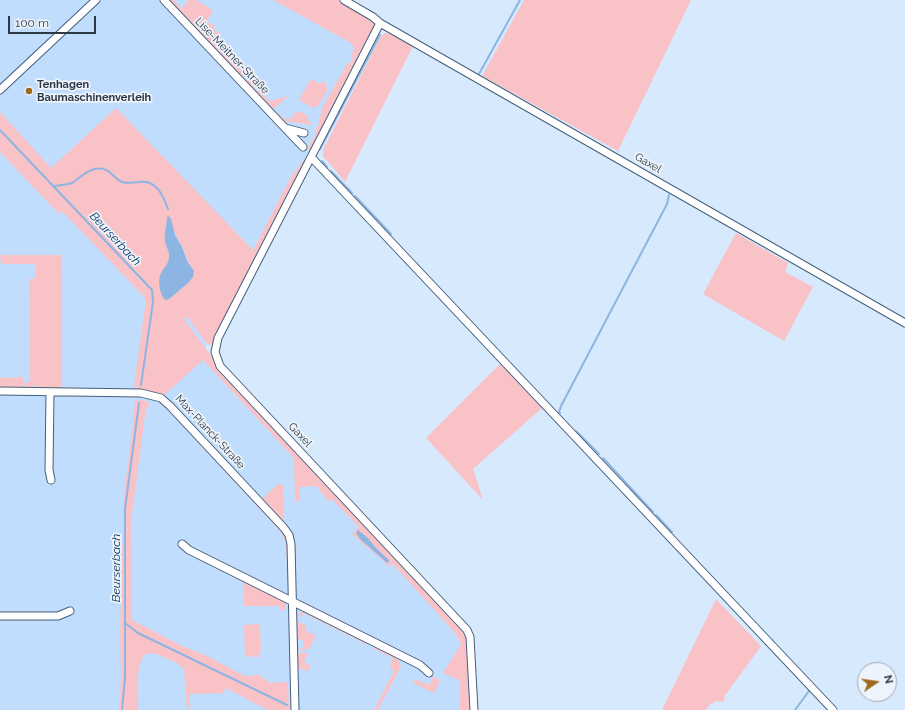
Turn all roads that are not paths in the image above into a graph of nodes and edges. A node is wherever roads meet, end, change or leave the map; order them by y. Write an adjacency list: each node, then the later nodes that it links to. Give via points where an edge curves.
1 (96, 0): 5 (street)
2 (164, 0): 6 (street, Lise-Meitner-Straße)
3 (344, 0): 4 (street, Gaxel)
4 (380, 23): 9 (street, Gaxel); 10 (street, Gaxel)
5 (0, 90)
6 (285, 128): 7 (street); 8 (street, Lise-Meitner-Straße)
7 (304, 133)
8 (303, 147)
9 (311, 157): 20 (street, Gaxel, via 218,338 215,352 217,359 220,366 463,625 470,637); 21 (street)
10 (905, 323)
11 (0, 391): 12 (street, Max-Planck-Straße)
12 (50, 392): 13 (street); 15 (street, Max-Planck-Straße, via 141,394 156,396 165,401 287,532 291,544)
13 (51, 480)
14 (182, 544): 15 (street, via 189,550)
15 (292, 602): 18 (street, via 420,665); 19 (street, Max-Planck-Straße)
16 (70, 611): 17 (street, via 58,616)
17 (0, 616)
18 (429, 673)
19 (295, 710)
20 (474, 710)
21 (833, 710)

